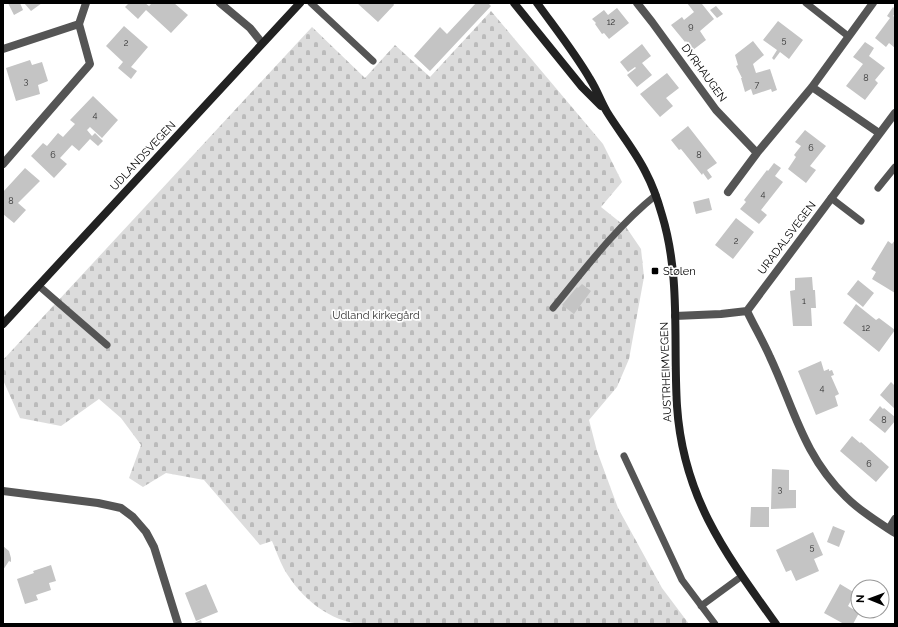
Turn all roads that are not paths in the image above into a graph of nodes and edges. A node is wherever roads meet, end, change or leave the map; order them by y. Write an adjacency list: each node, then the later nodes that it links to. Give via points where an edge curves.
1 (86, 3): 10 (street)
2 (220, 3): 12 (street, via 250,28)
3 (300, 3): 12 (main road, UDLANDSVEGEN)
4 (311, 3): 14 (lane)
5 (514, 3): 16 (main road, AUSTRHEIMVEGEN, via 582,87)
6 (537, 3): 16 (main road, AUSTRHEIMVEGEN, via 590,79)
7 (637, 3): 20 (street, DYRHAUGEN, via 716,110)
8 (806, 3): 11 (lane)
9 (873, 3): 11 (street)
10 (79, 24): 13 (street); 21 (street, via 90,64)
11 (848, 36): 15 (street)
12 (262, 43): 28 (main road, UDLANDSVEGEN)
13 (3, 49)
14 (373, 61)
15 (812, 87): 19 (street); 20 (street)
16 (606, 111): 25 (main road, AUSTRHEIMVEGEN, via 632,148)
17 (895, 113): 18 (street, URADALSVEGEN)
18 (892, 122): 19 (street, URADALSVEGEN)
19 (879, 133): 26 (street, URADALSVEGEN)
20 (757, 153): 24 (street)
21 (3, 164)
22 (895, 167): 23 (lane)
23 (878, 188)
24 (728, 192)
25 (656, 195): 29 (lane, via 639,208 613,235); 31 (main road, AUSTRHEIMVEGEN, via 673,265)
26 (831, 198): 27 (lane); 30 (street, URADALSVEGEN)
27 (861, 221)
28 (39, 286): 32 (main road, UDLANDSVEGEN); 33 (lane)
29 (553, 308)
30 (747, 311): 31 (street); 37 (street, via 770,357 811,453 846,498)
31 (675, 316): 38 (main road, AUSTRHEIMVEGEN, via 677,407 688,469 710,525)
32 (3, 324)
33 (107, 345)
34 (624, 456): 39 (lane, via 682,580)
35 (3, 491): 40 (street, via 98,503 120,508 133,517 146,532 154,547)
36 (895, 520): 37 (street)
37 (892, 531)
38 (742, 576): 39 (lane); 42 (main road, AUSTRHEIMVEGEN)
39 (701, 606): 41 (lane)
40 (178, 624)
41 (715, 624)
42 (776, 624)

